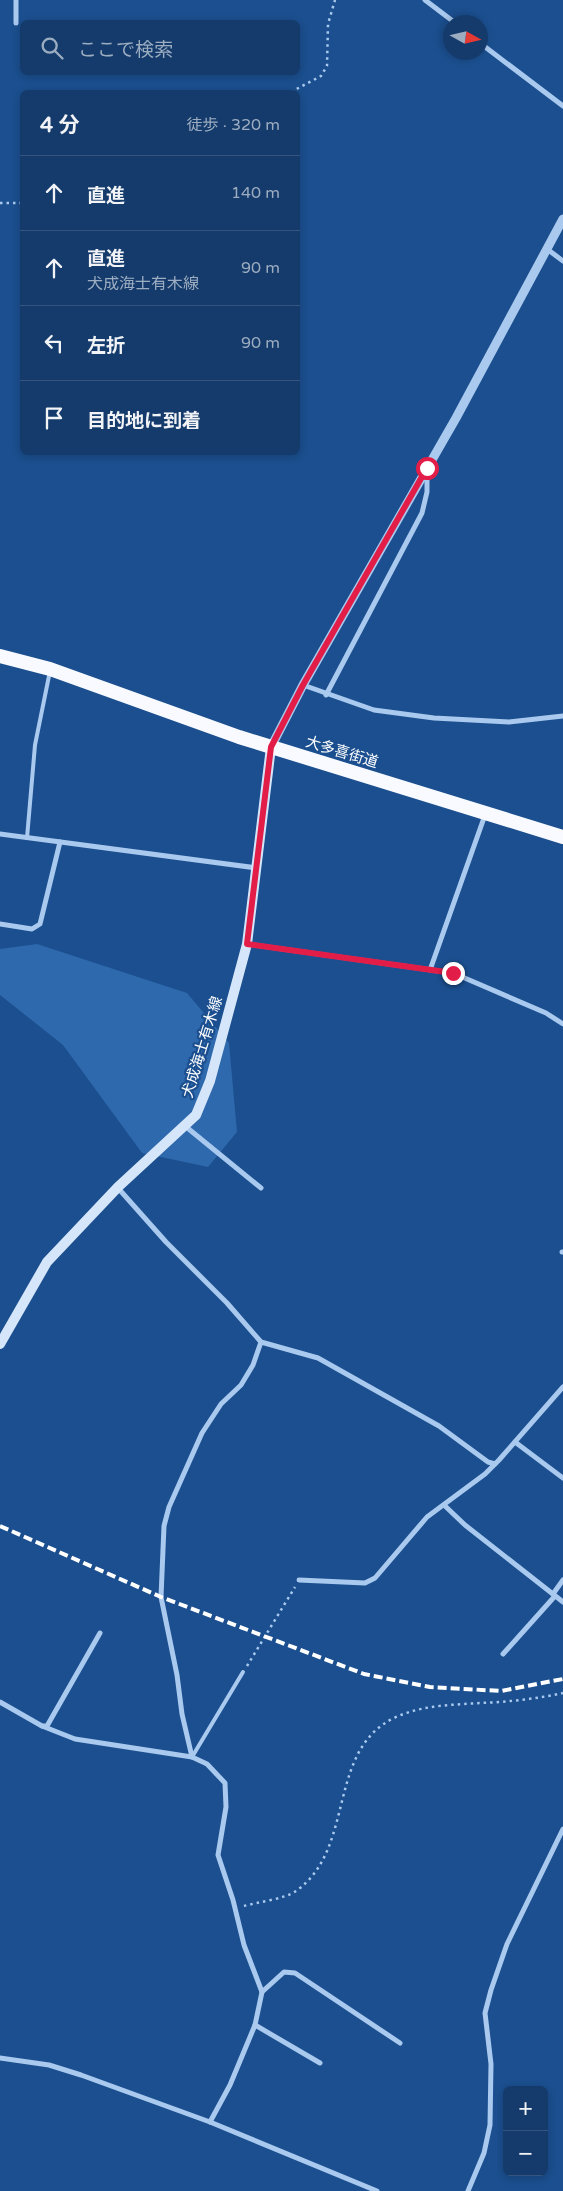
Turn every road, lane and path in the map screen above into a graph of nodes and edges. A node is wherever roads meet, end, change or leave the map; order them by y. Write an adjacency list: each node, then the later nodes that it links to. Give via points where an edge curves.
1 (16, 0): 5 (street)
2 (335, 0): 7 (path, via 328,24 328,66 321,76)
3 (425, 0): 4 (street)
4 (445, 15)
5 (16, 23)
6 (488, 49): 8 (street)
7 (295, 90)
8 (563, 106)
9 (0, 203): 10 (path)
10 (20, 203)
11 (563, 219): 12 (street)
12 (547, 249): 13 (street); 14 (street)
13 (563, 261)
14 (427, 468): 17 (street); 18 (street, via 427,492 422,513)
15 (0, 656): 16 (highway, 大多喜街道)
16 (50, 669): 20 (highway, 大多喜街道); 24 (lane, via 35,746)
17 (303, 685): 18 (street); 20 (street)
18 (326, 695): 19 (street, via 374,710 434,718 509,722)
19 (563, 716)
20 (271, 747): 21 (highway, 大多喜街道); 26 (main road, 犬成海士有木線)
21 (486, 814): 23 (highway, 大多喜街道); 29 (street)
22 (0, 834): 24 (street)
23 (563, 837)
24 (27, 838): 25 (street)
25 (60, 842): 26 (street); 27 (street, via 40,924 32,929)
26 (257, 868): 28 (main road, 犬成海士有木線)
27 (0, 924)
28 (247, 944): 29 (street); 31 (main road, 犬成海士有木線, via 210,1081 196,1116)
29 (430, 970): 30 (street, via 453,973 546,1013)
30 (563, 1024)
31 (185, 1126): 32 (main road, 犬成海士有木線); 33 (street)
32 (118, 1187): 34 (street); 35 (main road, 犬成海士有木線, via 47,1262)
33 (261, 1188)
34 (261, 1342): 38 (street, via 318,1358 440,1426 478,1456); 51 (street, via 254,1365 221,1404 202,1433 169,1507 164,1526 161,1597)
35 (0, 1344)
36 (563, 1387): 37 (street)
37 (515, 1442): 38 (street); 39 (street)
38 (495, 1464): 40 (street)
39 (563, 1478)
40 (444, 1505): 41 (street, via 403,1542 375,1578 365,1583); 43 (street)
41 (299, 1580): 47 (path)
42 (563, 1580): 43 (street)
43 (554, 1595): 44 (street); 46 (street)
44 (563, 1602)
45 (100, 1633): 50 (street, via 51,1722)
46 (503, 1654)
47 (243, 1672): 51 (lane)
48 (563, 1693): 53 (path, via 480,1704 444,1704 394,1718 372,1733 359,1751 346,1783 335,1834 322,1862 309,1879 294,1892)
49 (0, 1702): 50 (street)
50 (42, 1726): 51 (street, via 75,1739)
51 (192, 1757): 53 (street, via 207,1764 226,1784 226,1808 218,1855)
52 (563, 1829): 61 (street, via 507,1944 490,1990 485,2014 491,2064 490,2125 484,2153)
53 (235, 1909): 54 (street, via 244,1945)
54 (262, 1992): 55 (street); 56 (street, via 284,1972 295,1972)
55 (255, 2024): 58 (street); 59 (street, via 230,2085)
56 (400, 2044)
57 (0, 2058): 59 (street, via 49,2065)
58 (320, 2063)
59 (210, 2122): 60 (street)
60 (377, 2191)
61 (468, 2191)

